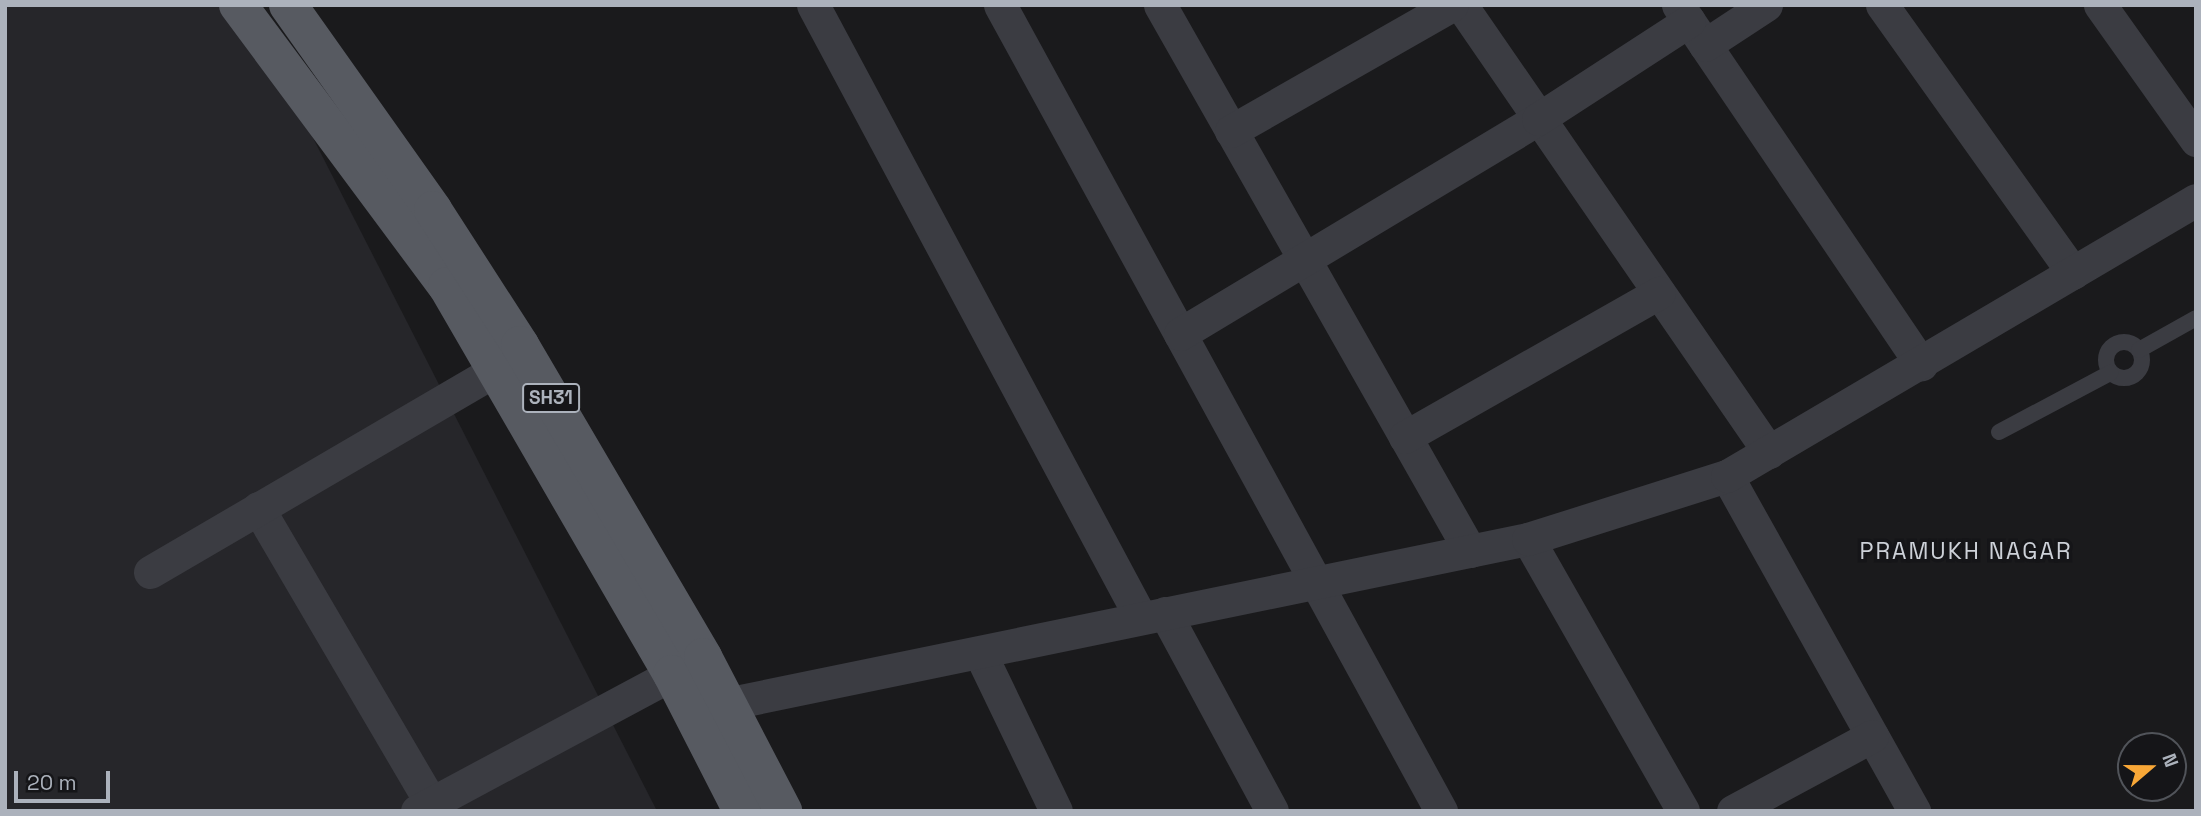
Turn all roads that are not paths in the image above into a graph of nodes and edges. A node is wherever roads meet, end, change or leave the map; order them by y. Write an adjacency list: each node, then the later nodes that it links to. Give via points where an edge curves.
1 (237, 5): 23 (main road, via 415,241)
2 (288, 5): 37 (main road, SH31, via 433,210 520,345)
3 (813, 5): 34 (street)
4 (1000, 5): 20 (street)
5 (1160, 5): 13 (street)
6 (1452, 5): 13 (street)
7 (1461, 5): 12 (street)
8 (1766, 5): 11 (street)
9 (1882, 5): 17 (street)
10 (2100, 5): 14 (street)
11 (1691, 24): 12 (street); 22 (street)
12 (1538, 119): 16 (street); 18 (street)
13 (1231, 131): 16 (street)
14 (2196, 139)
15 (2196, 200): 17 (street)
16 (1304, 259): 20 (street); 26 (street)
17 (2073, 273): 22 (street)
18 (1659, 293): 26 (street); 27 (street)
19 (2196, 318): 21 (lane)
20 (1180, 334): 33 (street)
21 (2139, 350): 24 (lane, via 2142,362 2133,377 2121,379); 24 (lane, via 2123,342 2112,346 2105,362)
22 (1921, 364): 27 (street)
23 (496, 370): 29 (street); 36 (main road)
24 (2110, 373): 25 (lane)
25 (1999, 432)
26 (1405, 437): 31 (street)
27 (1769, 452): 28 (street)
28 (1727, 476): 30 (street); 38 (street)
29 (258, 509): 32 (street); 39 (street)
30 (1528, 539): 31 (street); 45 (street)
31 (1470, 551): 33 (street)
32 (150, 572)
33 (1316, 583): 34 (street); 44 (street)
34 (1153, 616): 35 (street); 43 (street)
35 (980, 653): 37 (street); 42 (street)
36 (672, 674): 39 (street); 40 (main road)
37 (726, 704): 41 (main road, SH31)
38 (1872, 736): 46 (street); 47 (street)
39 (428, 808)
40 (742, 811)
41 (783, 811)
42 (1056, 811)
43 (1272, 811)
44 (1441, 811)
45 (1683, 811)
46 (1733, 811)
47 (1914, 811)

